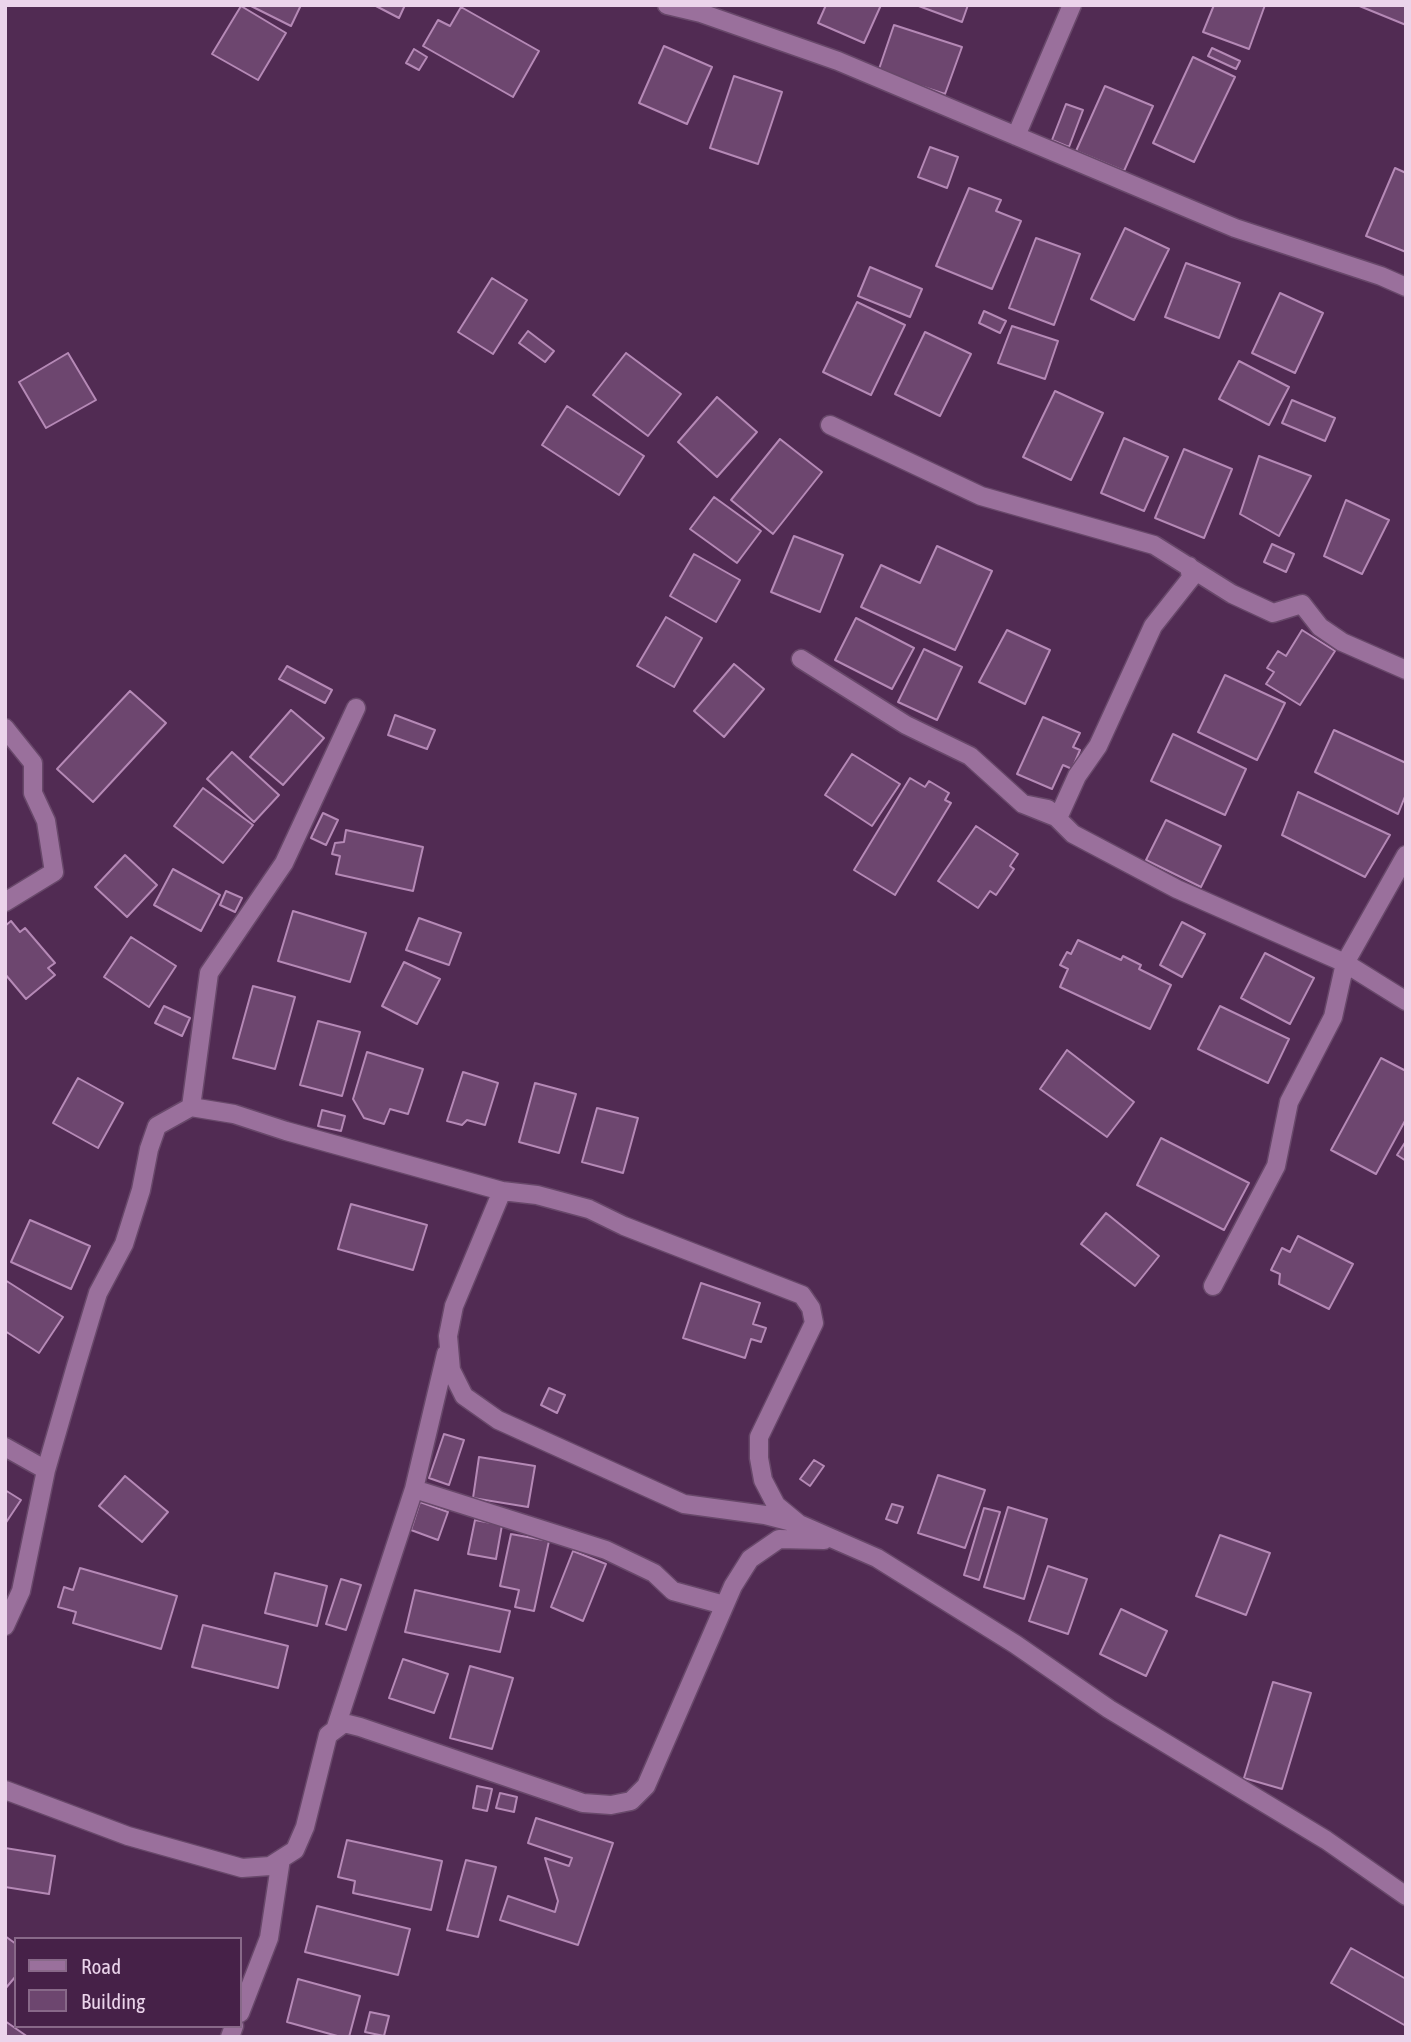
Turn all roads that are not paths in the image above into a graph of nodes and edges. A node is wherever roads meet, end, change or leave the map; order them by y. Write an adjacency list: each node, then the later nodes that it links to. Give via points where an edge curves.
1 (667, 5): 3 (street, via 838,61)
2 (1072, 5): 3 (street)
3 (1016, 136): 4 (street, via 1235,228)
4 (1406, 287)
5 (830, 425): 6 (street, via 981,496 1154,545)
6 (1189, 566): 8 (street, via 1231,594 1273,613 1303,604 1320,627 1342,642); 11 (street, via 1191,578 1153,626 1098,746 1077,776 1058,818)
7 (802, 659): 11 (street, via 906,725 970,756)
8 (1406, 670)
9 (356, 708): 16 (street, via 284,863 209,973)
10 (5, 728): 13 (street, via 33,763 33,793 46,821 54,872)
11 (1023, 804): 14 (street, via 1048,809 1073,834 1177,889)
12 (1406, 855): 14 (street)
13 (5, 902)
14 (1345, 963): 15 (street); 18 (street, via 1333,1017 1289,1102 1276,1166)
15 (1406, 1001)
16 (191, 1107): 17 (street, via 234,1114); 21 (street, via 157,1126 124,1244 98,1293)
17 (502, 1191): 19 (street, via 454,1306); 23 (street, via 589,1209 803,1295 814,1323 759,1437 763,1480 776,1505)
18 (1213, 1286)
19 (449, 1343): 22 (street); 23 (street, via 451,1370 464,1396 498,1420 684,1504)
20 (5, 1447): 21 (street)
21 (46, 1471): 26 (street, via 22,1591)
22 (414, 1489): 25 (street, via 606,1550 654,1573 673,1591); 27 (street)
23 (799, 1524): 24 (street)
24 (832, 1540): 25 (street, via 779,1539 750,1559); 30 (street, via 877,1558 1003,1636 1109,1709 1326,1840)
25 (724, 1605): 27 (street, via 646,1786 631,1801 583,1804 360,1727 344,1723)
26 (5, 1626)
27 (335, 1730): 29 (street, via 328,1735 300,1839 295,1850)
28 (5, 1790): 29 (street, via 128,1836 242,1868 270,1866)
29 (281, 1859): 31 (street, via 269,1938)
30 (1406, 1896)
31 (242, 2008)

